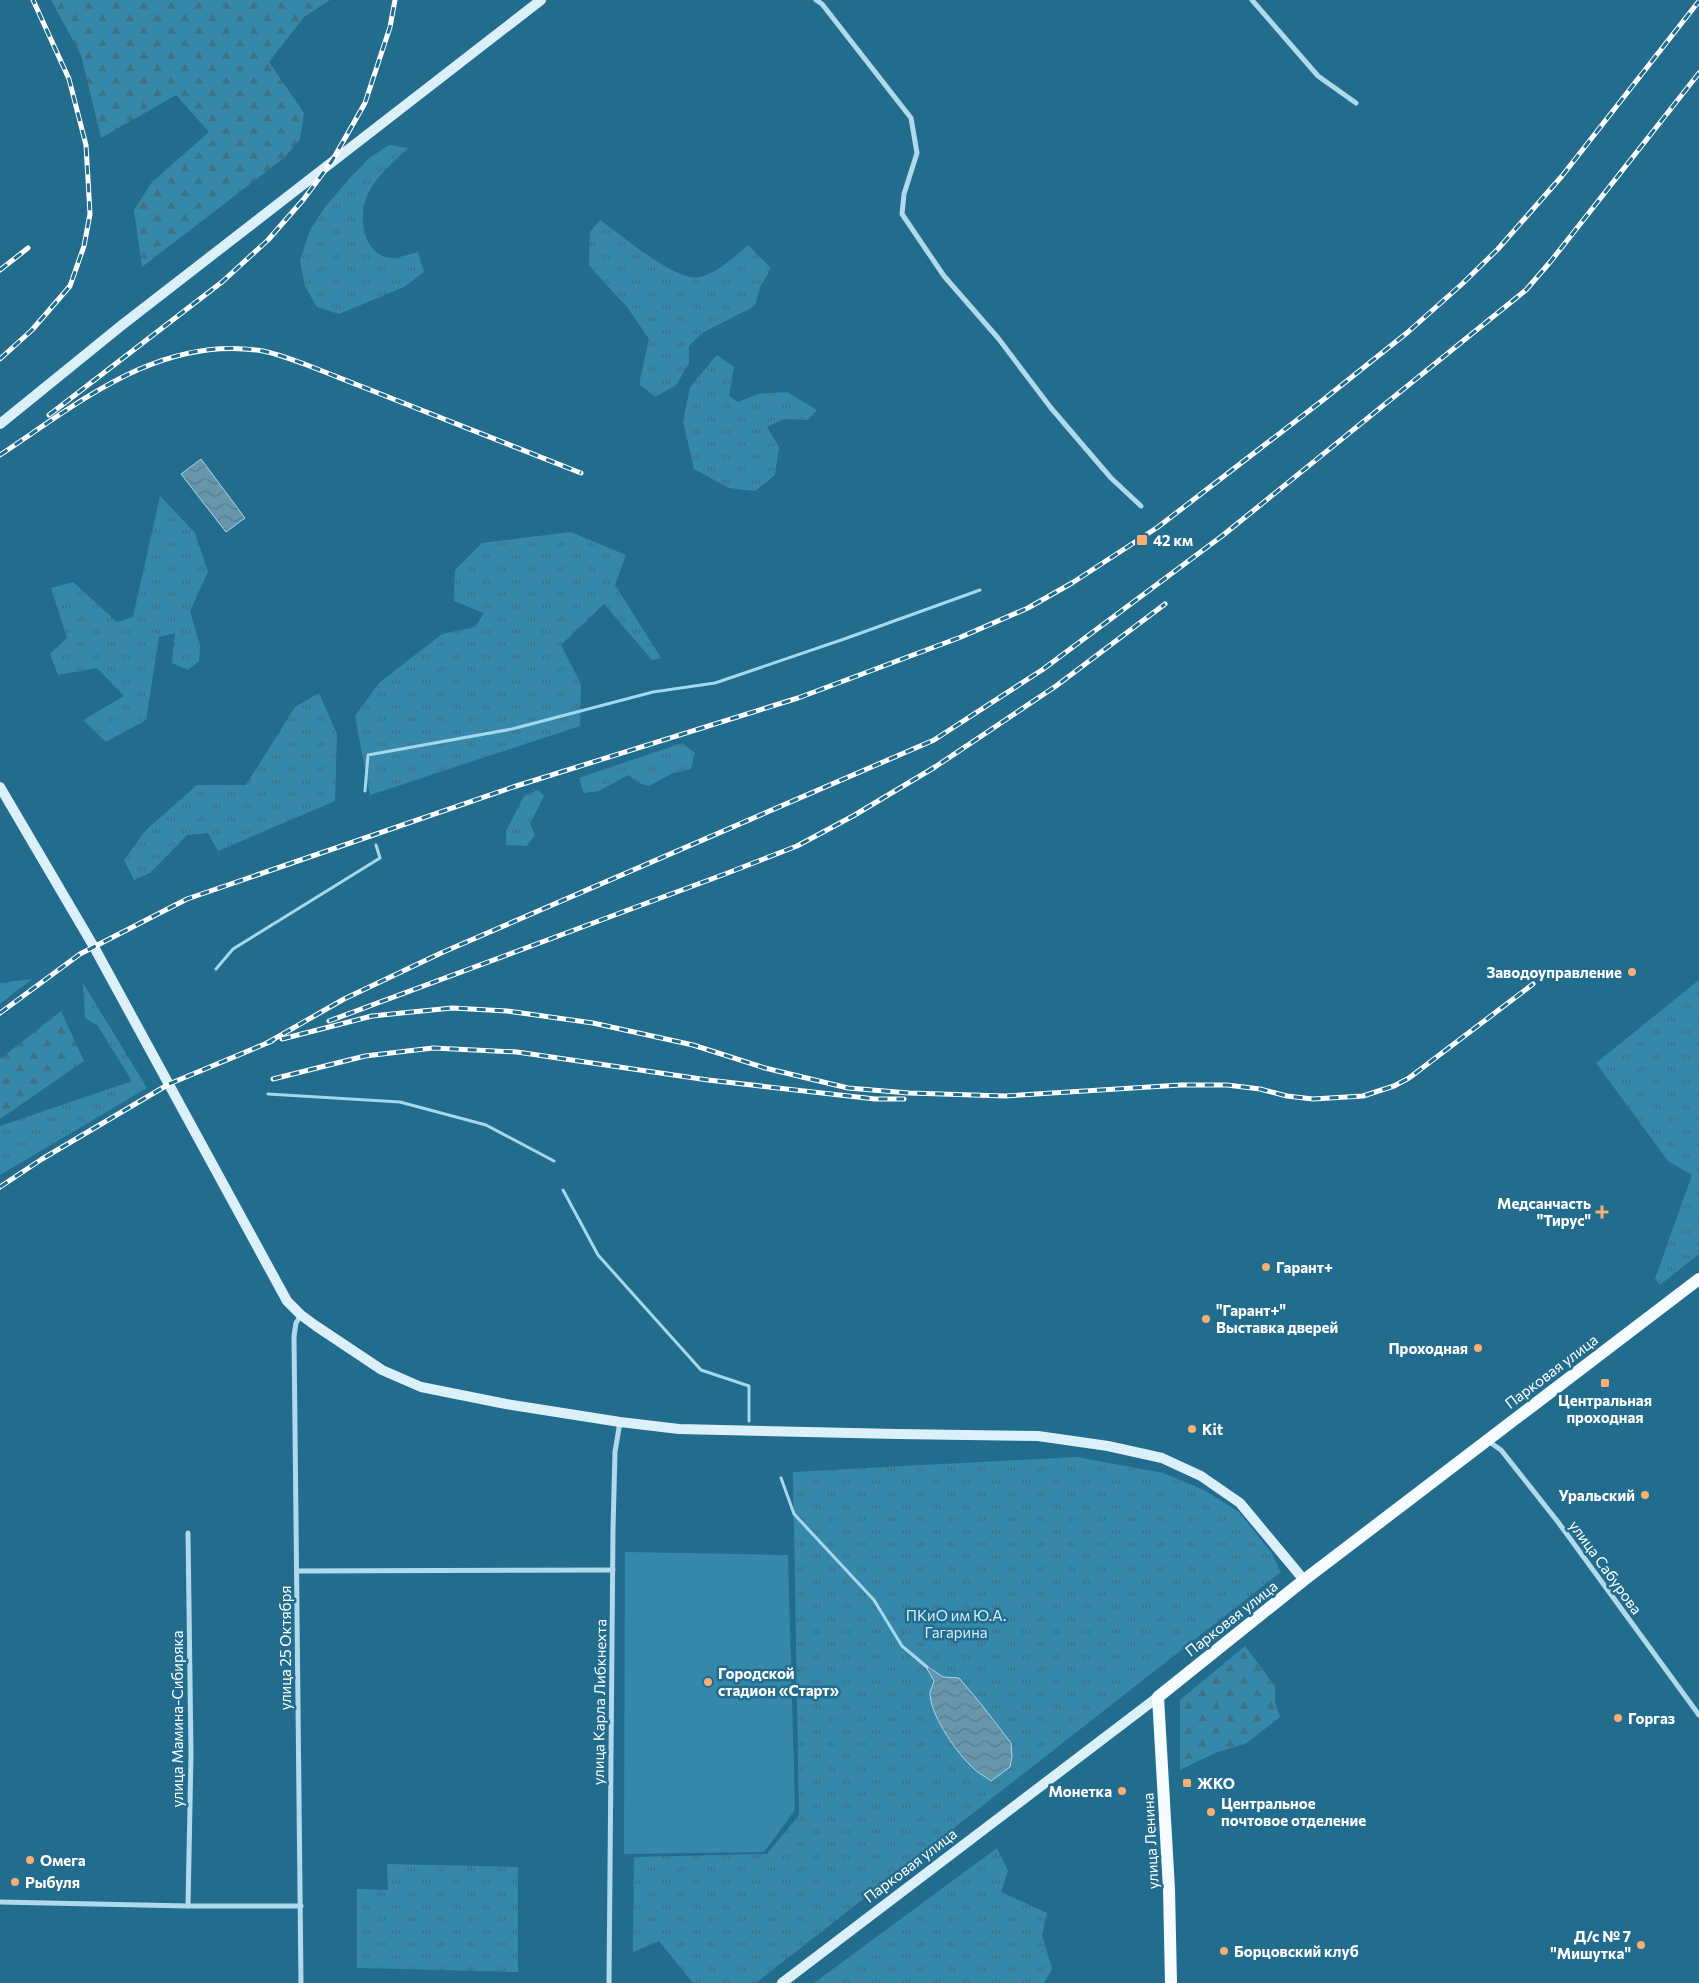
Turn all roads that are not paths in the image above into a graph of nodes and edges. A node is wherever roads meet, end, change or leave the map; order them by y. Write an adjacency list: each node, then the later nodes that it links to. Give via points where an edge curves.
1 (541, 0): 5 (street)
2 (816, 0): 6 (street, via 911,118 917,153 904,194 902,214 944,276 998,338 1051,408 1111,478)
3 (1252, 0): 4 (street, via 1318,76)
4 (1356, 103)
5 (0, 424)
6 (1141, 506)
7 (0, 787): 9 (street, via 94,946 287,1301)
8 (1699, 1279): 11 (main road, Парковая улица)
9 (302, 1315): 10 (street, via 382,1370 421,1387); 14 (street, улица 25 Октября, via 296,1323 294,1336)
10 (620, 1422): 13 (street, улица Карла Либкнехта, via 615,1452); 15 (street, via 679,1428 1038,1436 1162,1458 1201,1476 1240,1503)
11 (1487, 1441): 15 (main road, Парковая улица); 17 (street, улица Сабурова, via 1501,1450 1558,1522)
12 (188, 1533): 19 (street, улица Мамина-Сибиряка, via 191,1754)
13 (613, 1570): 14 (street); 22 (street, улица Карла Либкнехта)
14 (297, 1571): 20 (street, улица 25 Октября)
15 (1304, 1580): 16 (main road, Парковая улица)
16 (1158, 1697): 23 (street, Парковая улица); 24 (main road, улица Ленина)
17 (1699, 1715)
18 (0, 1902): 19 (street)
19 (188, 1906): 20 (street)
20 (301, 1906): 21 (street, улица 25 Октября)
21 (301, 1983)
22 (609, 1983)
23 (782, 1983)
24 (1171, 1983)

